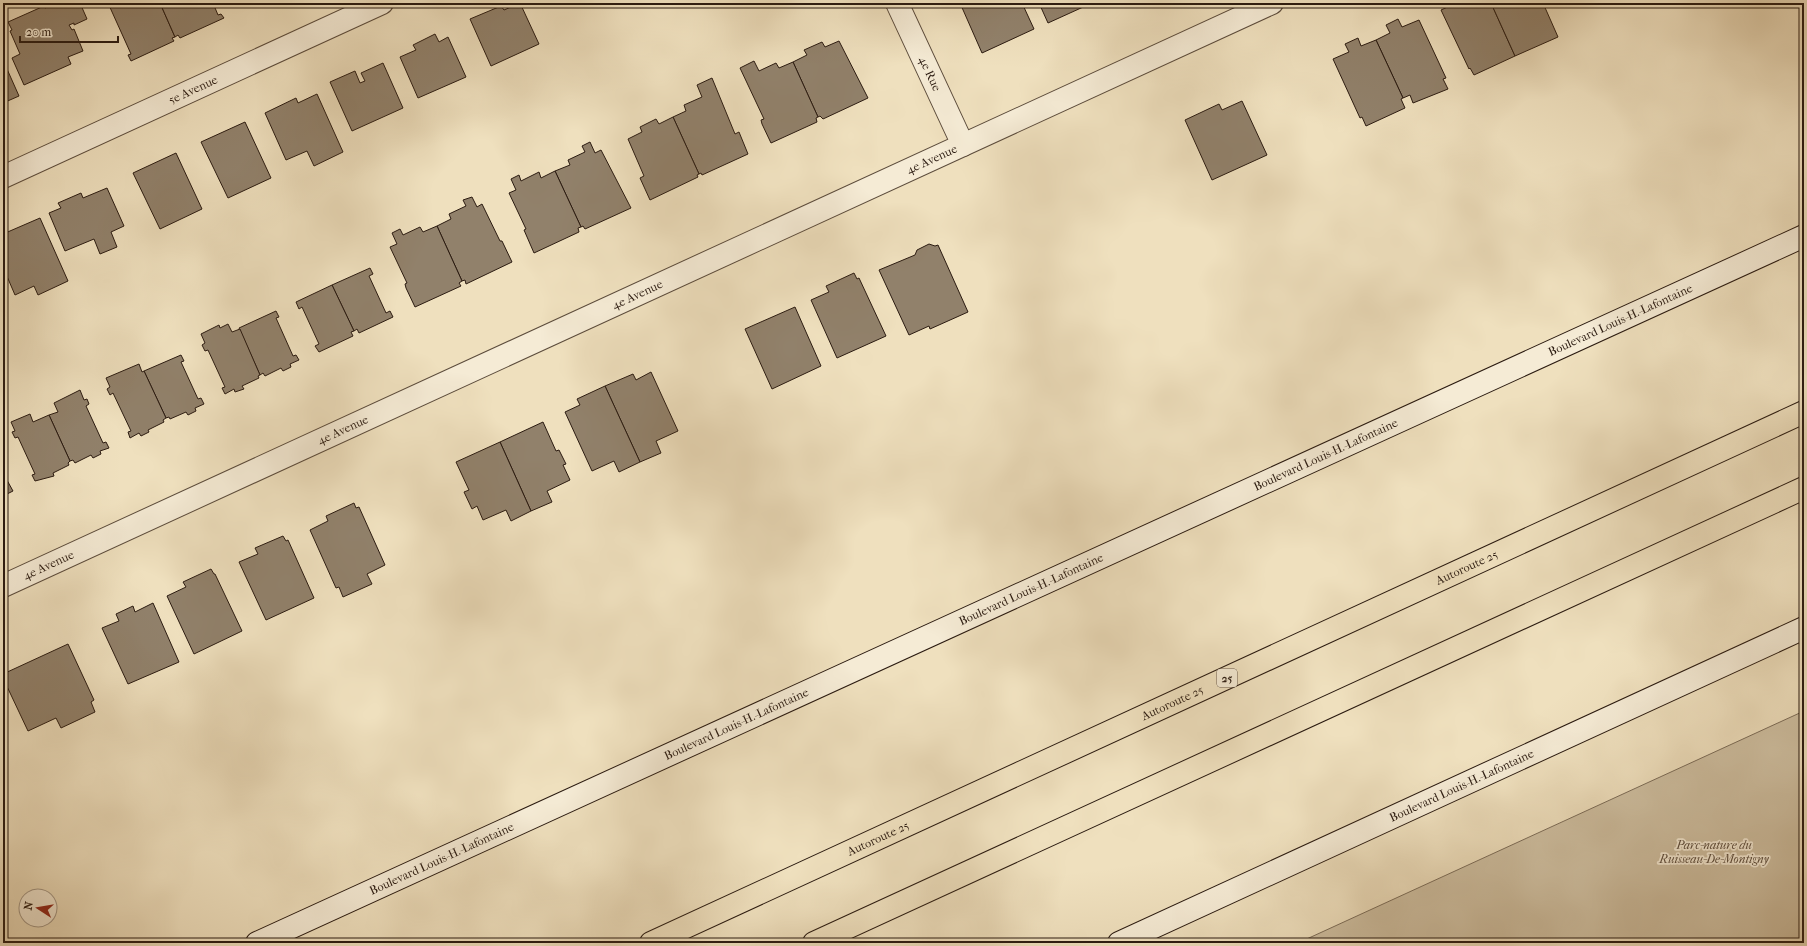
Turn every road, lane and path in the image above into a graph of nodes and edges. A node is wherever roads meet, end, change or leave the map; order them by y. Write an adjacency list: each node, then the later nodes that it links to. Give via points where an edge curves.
1 (382, 3): 5 (main road, 5e Avenue)
2 (897, 3): 4 (main road, 4e Rue)
3 (1272, 3): 4 (main road, 4e Avenue)
4 (963, 145): 9 (main road, 4e Avenue)
5 (3, 177)
6 (1804, 236): 11 (main road, Boulevard Louis-H.-Lafontaine)
7 (1804, 412): 12 (highway, Autoroute 25 / 25)
8 (1804, 488): 13 (highway)
9 (3, 586)
10 (1804, 628): 14 (main road, Boulevard Louis-H.-Lafontaine)
11 (257, 943)
12 (651, 943)
13 (814, 943)
14 (1120, 943)

